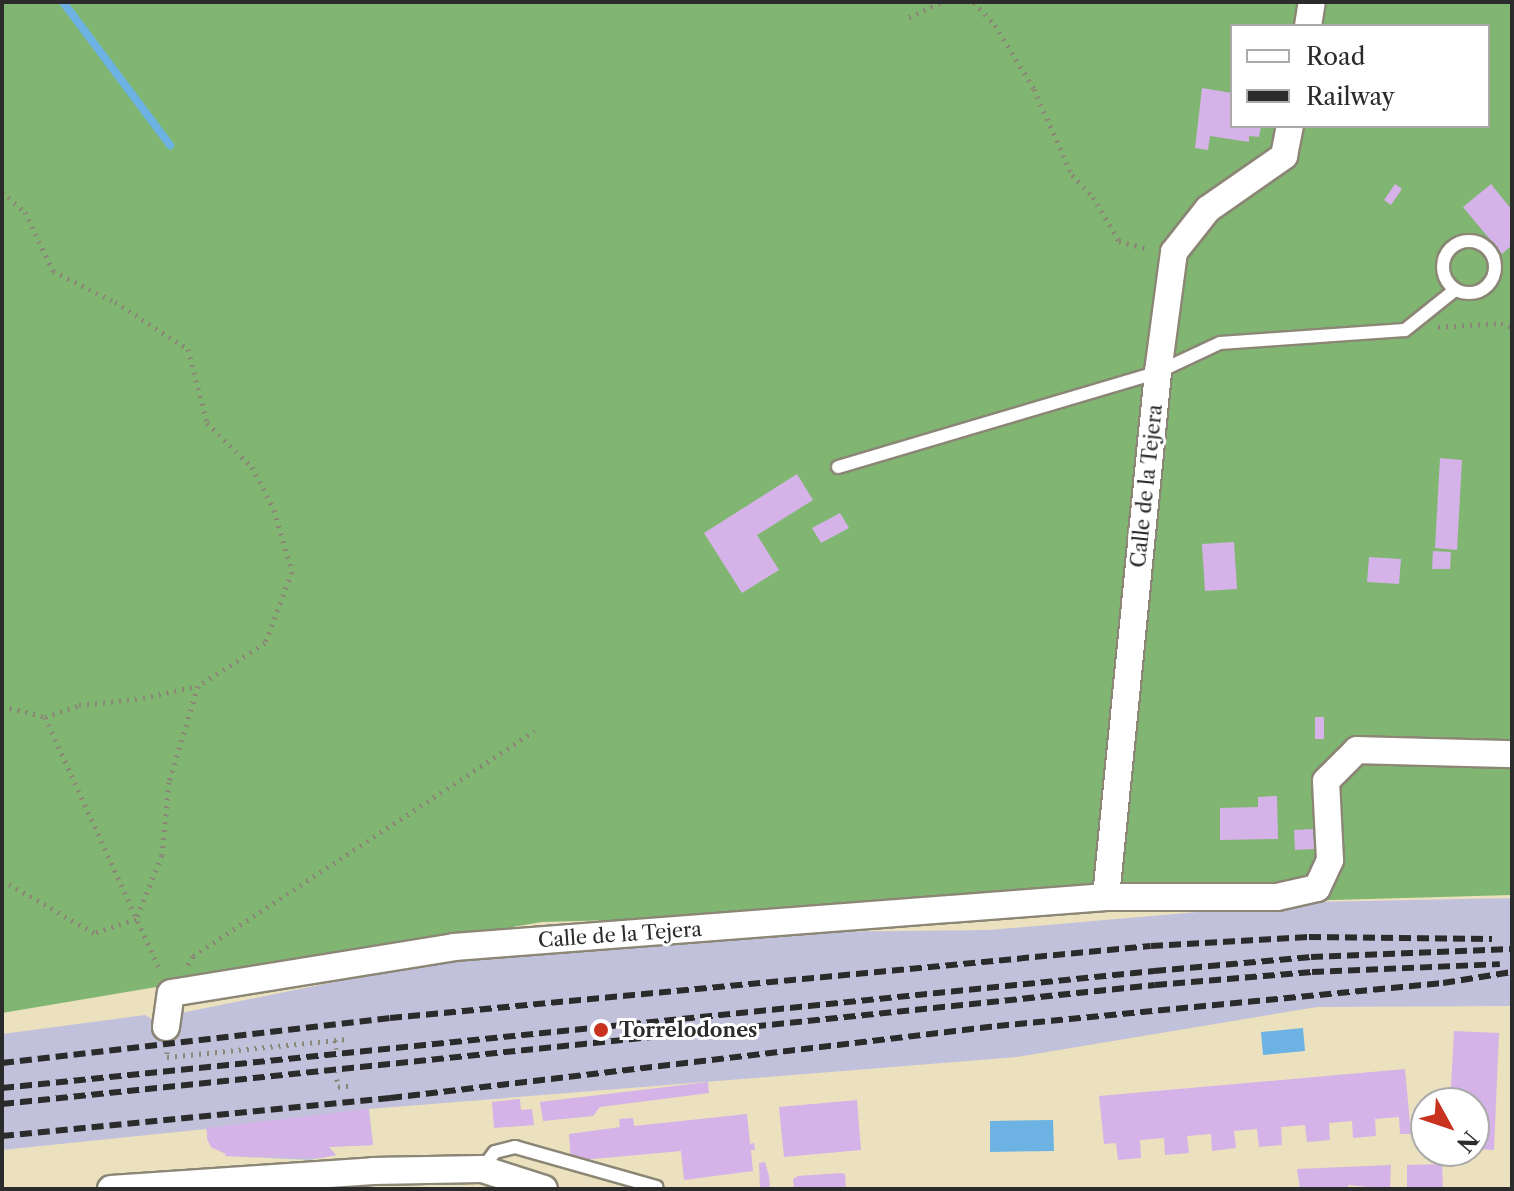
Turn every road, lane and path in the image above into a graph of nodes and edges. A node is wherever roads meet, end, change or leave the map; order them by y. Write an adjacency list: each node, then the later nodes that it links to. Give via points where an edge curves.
1 (942, 2): 4 (path)
2 (974, 2): 8 (path, via 995,25 1034,89 1072,175 1093,197 1119,241)
3 (1312, 2): 5 (street)
4 (909, 17)
5 (1308, 24)
6 (1290, 128): 8 (street, via 1284,156 1208,209)
7 (2, 192): 14 (path, via 25,212 53,271 115,302 188,349 207,423 252,467 274,510 292,572 265,643)
8 (1174, 252): 12 (street, Calle de la Tejera)
9 (1455, 290): 9 (lane, via 1481,291 1493,278 1494,260 1482,244 1460,243 1444,259 1447,281); 11 (lane)
10 (1512, 327): 11 (path, via 1501,323)
11 (1405, 330): 12 (lane, via 1220,343)
12 (1158, 372): 13 (lane); 20 (street, Calle de la Tejera)
13 (838, 467)
14 (198, 686): 16 (path, via 79,705); 21 (path, via 169,782 162,855)
15 (2, 706): 16 (path)
16 (45, 717): 21 (path)
17 (534, 731): 22 (path, via 193,956)
18 (1512, 754): 20 (street, Calle de la Tejera, via 1357,750 1326,781 1330,860 1317,888 1277,897)
19 (2, 880): 21 (path, via 94,933)
20 (1106, 897): 22 (street, Calle de la Tejera, via 454,947)
21 (136, 919): 22 (path)
22 (170, 993): 23 (street)
23 (166, 1027)
24 (348, 1039): 25 (path)
25 (335, 1040): 26 (path); 27 (path)
26 (336, 1049)
27 (167, 1057)
28 (337, 1079): 29 (path, via 338,1087)
29 (354, 1085)
30 (482, 1169): 31 (street, via 373,1171); 32 (street); 33 (lane, via 495,1152 515,1147)
31 (227, 1185): 34 (street)
32 (537, 1186)
33 (656, 1187)
34 (111, 1189)

